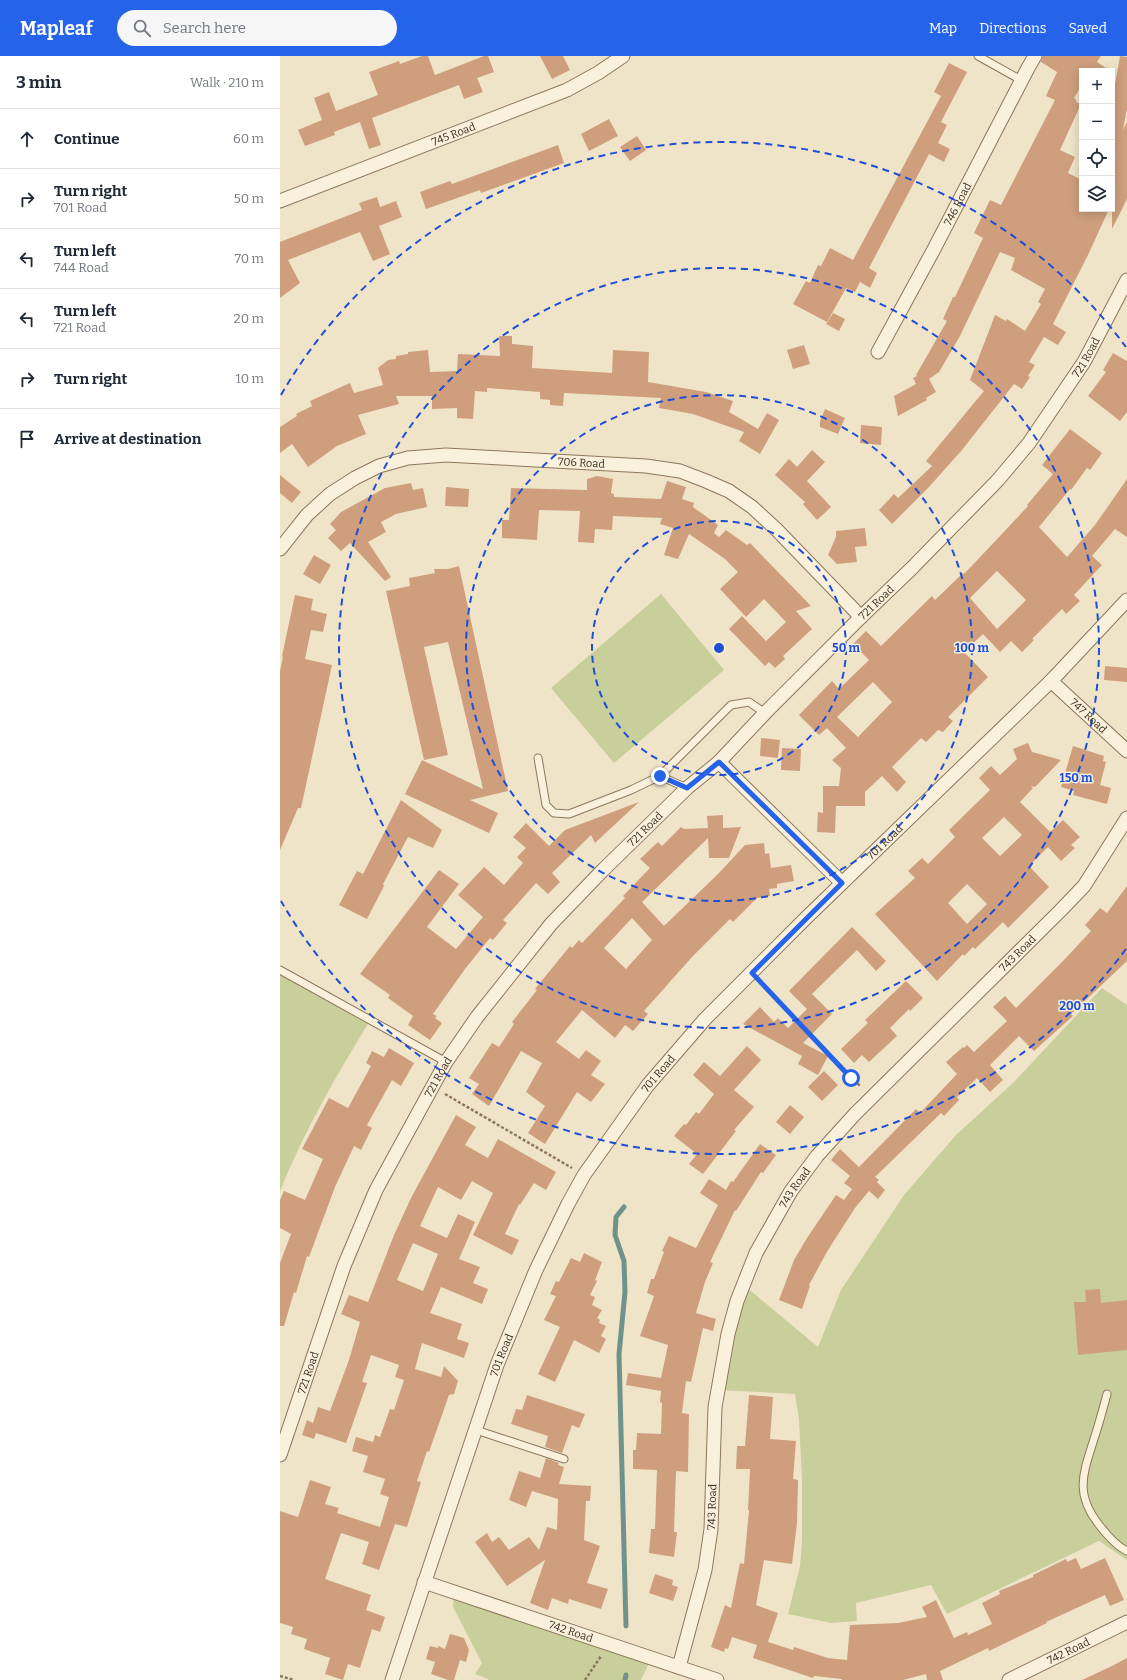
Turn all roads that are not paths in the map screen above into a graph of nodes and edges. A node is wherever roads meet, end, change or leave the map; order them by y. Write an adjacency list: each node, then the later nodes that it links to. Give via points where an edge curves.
1 (623, 56): 5 (street, 745 Road, via 567,90)
2 (978, 56): 4 (lane)
3 (1035, 56): 4 (street, 746 Road)
4 (1021, 80): 7 (street, 746 Road)
5 (280, 201)
6 (1127, 280): 10 (street, 721 Road, via 1084,362 1029,443 978,502)
7 (878, 352)
8 (280, 549): 10 (street, 706 Road, via 307,515 330,494 379,466 408,458 446,455 646,466 680,471 706,481 729,491 752,507)
9 (1127, 600): 11 (street, 701 Road)
10 (861, 617): 12 (street, 721 Road)
11 (1051, 681): 13 (street, 747 Road); 19 (street, 701 Road)
12 (765, 713): 15 (street, 721 Road); 16 (lane, via 749,702 731,705)
13 (1127, 751)
14 (538, 758): 16 (lane, via 546,805 554,814 569,814)
15 (719, 762): 17 (street, 721 Road); 19 (street)
16 (660, 776): 17 (lane)
17 (687, 788): 21 (street, 721 Road, via 551,924 477,1017)
18 (1127, 818): 29 (street, 743 Road, via 1084,886 855,1114 790,1191 770,1226 737,1301 728,1334 715,1407 711,1529 705,1570)
19 (842, 883): 23 (street, 701 Road, via 705,1019 671,1057 584,1175 536,1270 497,1365)
20 (280, 970): 21 (lane)
21 (446, 1062): 24 (street, 721 Road, via 376,1190 357,1233)
22 (1107, 1394): 26 (lane, via 1083,1474 1083,1488 1086,1505 1094,1518 1106,1534)
23 (476, 1430): 25 (lane); 27 (street, 701 Road)
24 (280, 1455)
25 (564, 1459)
26 (1127, 1551)
27 (424, 1582): 29 (street, 742 Road); 30 (street, 701 Road)
28 (1127, 1622): 32 (street, 742 Road)
29 (679, 1667): 31 (street, 742 Road)
30 (392, 1680)
31 (717, 1680)
32 (1009, 1680)

